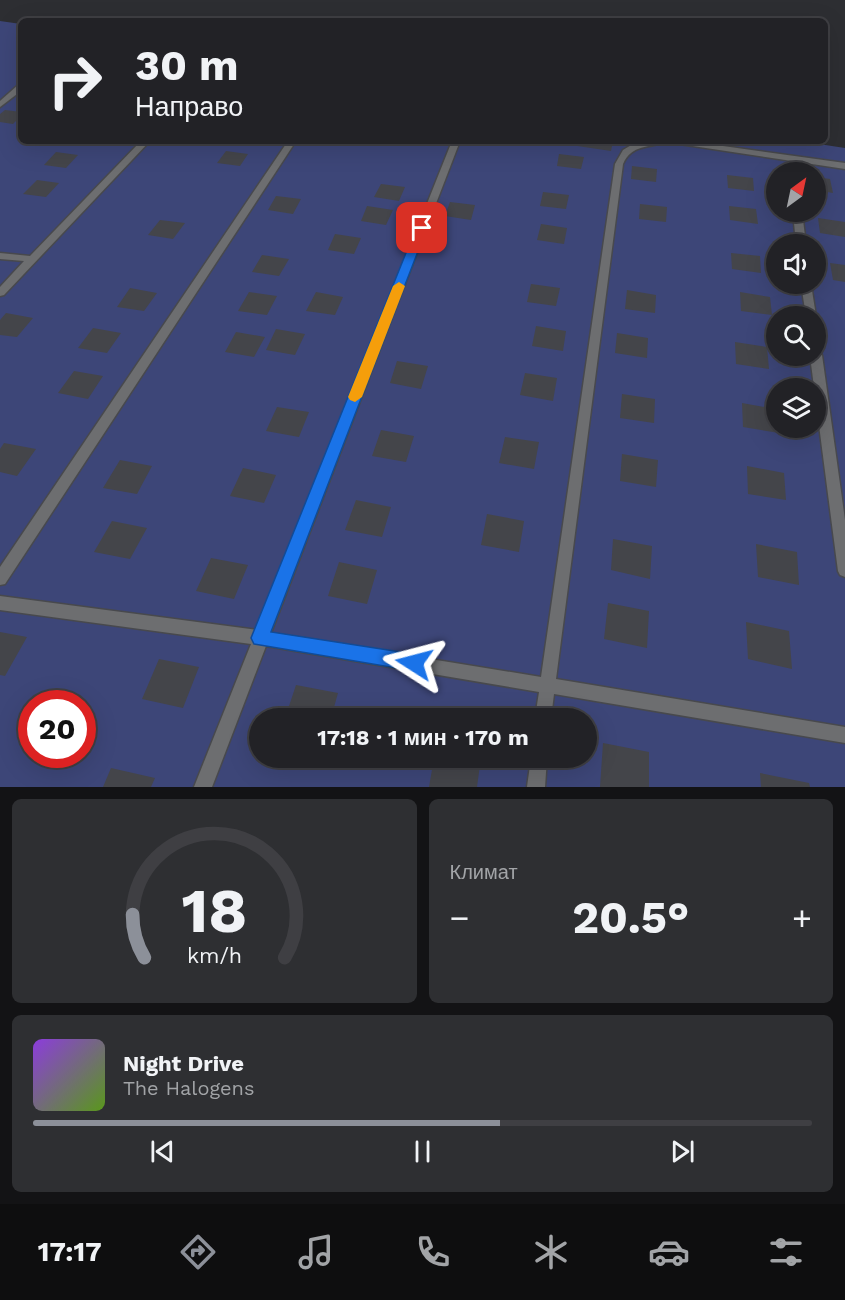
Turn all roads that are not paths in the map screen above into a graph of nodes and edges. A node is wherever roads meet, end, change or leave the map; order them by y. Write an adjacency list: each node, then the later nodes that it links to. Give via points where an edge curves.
1 (18, 90): 2 (lane)
2 (0, 105)
3 (143, 144): 10 (lane)
4 (290, 144): 14 (lane)
5 (455, 144): 16 (lane)
6 (637, 144): 17 (lane, via 622,155 619,164)
7 (686, 144): 8 (lane, via 790,163)
8 (845, 166)
9 (0, 256): 10 (lane)
10 (33, 260): 11 (lane)
11 (0, 293)
12 (817, 366): 13 (lane)
13 (845, 571)
14 (0, 579)
15 (0, 603): 16 (lane)
16 (260, 638): 17 (lane); 21 (lane)
17 (546, 684): 18 (lane); 19 (lane)
18 (544, 708)
19 (845, 735)
20 (538, 768): 22 (lane)
21 (202, 787)
22 (536, 787)

